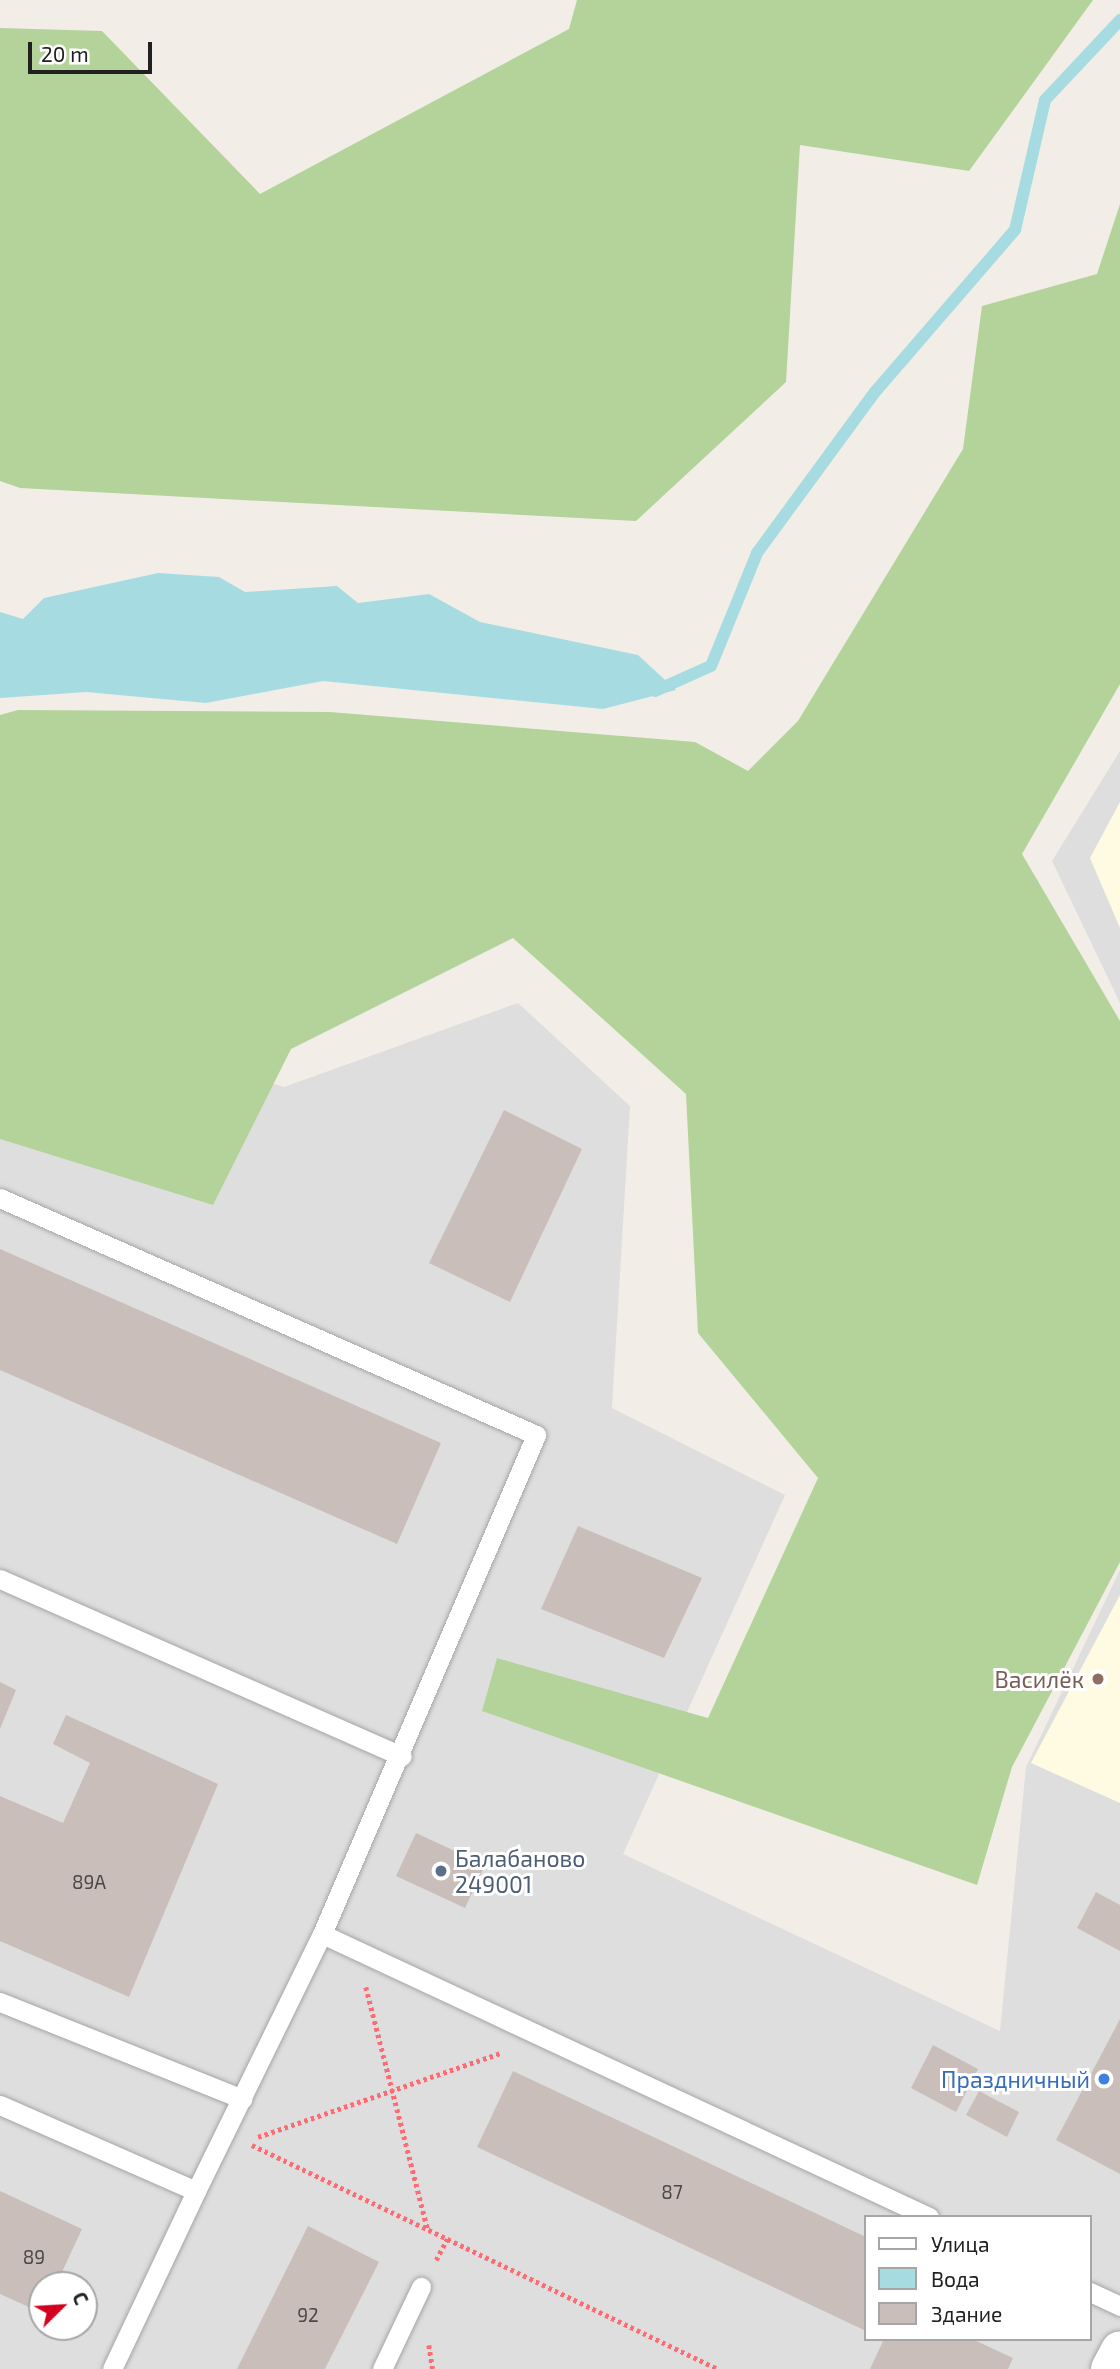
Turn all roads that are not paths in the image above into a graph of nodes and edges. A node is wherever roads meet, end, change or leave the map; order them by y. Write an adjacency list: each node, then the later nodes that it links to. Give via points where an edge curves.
1 (0, 1198): 3 (lane, via 536,1435)
2 (0, 1579): 3 (lane)
3 (402, 1756): 4 (lane)
4 (321, 1934): 6 (lane); 9 (lane)
5 (0, 2002): 6 (lane)
6 (242, 2099): 8 (lane)
7 (0, 2105): 8 (lane)
8 (196, 2190): 14 (lane)
9 (925, 2215)
10 (421, 2287): 15 (lane)
11 (1092, 2293): 12 (lane)
12 (1120, 2306)
13 (1120, 2350): 16 (street)
14 (112, 2369)
15 (382, 2369)
16 (1110, 2369)

